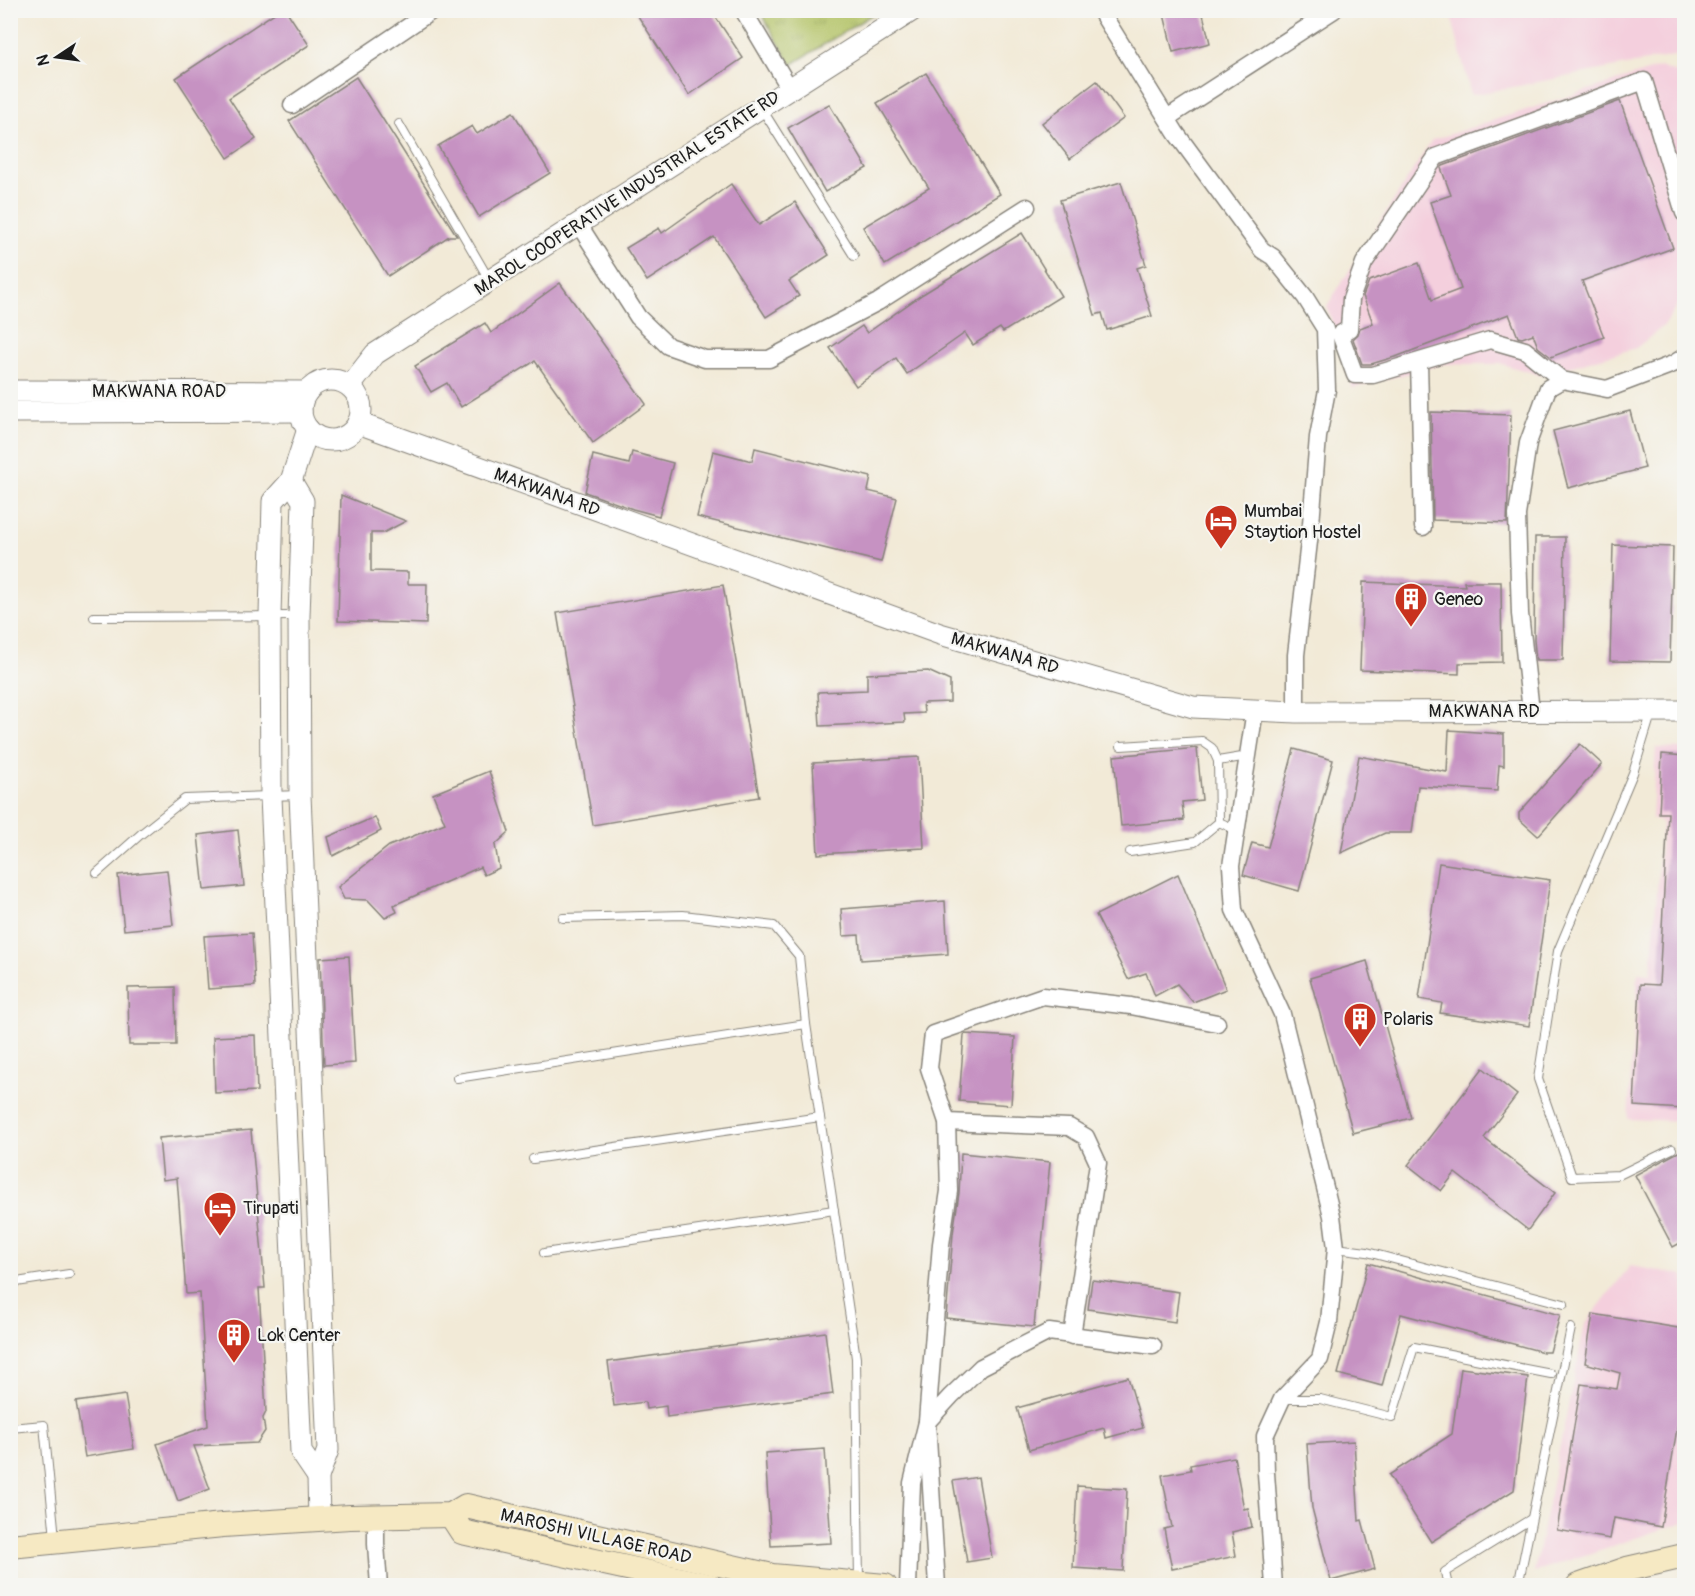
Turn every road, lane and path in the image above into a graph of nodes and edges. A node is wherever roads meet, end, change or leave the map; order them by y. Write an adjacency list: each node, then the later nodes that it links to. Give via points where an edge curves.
1 (433, 10): 7 (street)
2 (743, 10): 6 (street)
3 (913, 10): 6 (street, MAROL COOPERATIVE INDUSTRIAL ESTATE RD)
4 (1100, 10): 9 (street)
5 (1334, 10): 9 (street)
6 (790, 89): 8 (street, MAROL COOPERATIVE INDUSTRIAL ESTATE RD)
7 (292, 105)
8 (761, 107): 13 (street, MAROL COOPERATIVE INDUSTRIAL ESTATE RD); 14 (lane)
9 (1167, 118): 35 (street, via 1262,250 1305,297 1325,329 1327,390 1318,437 1296,655)
10 (399, 124): 15 (lane)
11 (1027, 207): 13 (street, via 878,302 769,359 705,358 668,346 638,317)
12 (1684, 213): 17 (street, via 1644,81 1436,157 1364,263 1351,298 1349,329 1340,334 1355,375 1373,375)
13 (579, 225): 15 (street, MAROL COOPERATIVE INDUSTRIAL ESTATE RD)
14 (854, 256)
15 (490, 281): 19 (street, MAROL COOPERATIVE INDUSTRIAL ESTATE RD, via 375,354)
16 (1684, 357): 18 (street, via 1607,389)
17 (1419, 362): 18 (street, via 1490,340 1525,350); 27 (street)
18 (1562, 380): 32 (street, via 1548,388 1528,443 1517,515 1520,614)
19 (350, 386): 22 (street, via 339,380 315,383); 25 (street, via 362,405)
20 (10, 390): 21 (street, MAKWANA ROAD)
21 (102, 391): 22 (street, MAKWANA ROAD); 24 (street)
22 (305, 411): 24 (street, MAKWANA ROAD); 25 (street, via 313,435 324,440 347,436); 26 (street)
23 (10, 412): 24 (street, MAKWANA ROAD)
24 (102, 412)
25 (358, 423): 31 (street, MAKWANA RD, via 940,634 1192,707)
26 (291, 481): 28 (street, via 273,501); 29 (street, via 303,501)
27 (1423, 527)
28 (270, 616): 29 (lane); 30 (lane); 40 (street)
29 (299, 616): 39 (street)
30 (94, 617)
31 (1255, 710): 35 (street, MAKWANA RD); 37 (street)
32 (1531, 711): 33 (street, MAKWANA RD); 35 (street, MAKWANA RD)
33 (1653, 711): 34 (street, MAKWANA RD); 51 (lane, via 1633,773 1558,951 1538,1079 1572,1177 1619,1175)
34 (1684, 711)
35 (1296, 712)
36 (1121, 746): 38 (lane, via 1202,741 1212,748)
37 (1248, 756): 38 (lane); 42 (street)
38 (1218, 761): 41 (lane)
39 (300, 795): 40 (lane); 66 (street, via 328,1450)
40 (271, 797): 44 (lane, via 185,799); 66 (street, via 301,1452)
41 (1219, 822): 42 (lane); 43 (lane, via 1195,842)
42 (1237, 830): 54 (street, via 1231,866 1234,910 1282,1014 1332,1216)
43 (1130, 852)
44 (97, 873)
45 (563, 918): 47 (lane, via 683,915 774,926 799,956)
46 (1217, 1023): 50 (street, via 1131,1006 1043,996 933,1034 929,1068)
47 (806, 1024): 48 (lane); 49 (lane)
48 (457, 1078)
49 (820, 1117): 52 (lane); 53 (lane)
50 (947, 1122): 60 (street, via 1069,1127 1086,1137 1098,1163); 64 (street, via 949,1191)
51 (1672, 1149)
52 (533, 1160)
53 (834, 1210): 55 (lane); 74 (lane, via 856,1358)
54 (1336, 1248): 58 (lane, via 1367,1252); 63 (street, via 1329,1322 1320,1359)
55 (544, 1253)
56 (69, 1274): 57 (lane)
57 (10, 1283)
58 (1564, 1304)
59 (1571, 1328): 70 (lane)
60 (1072, 1336): 61 (street); 64 (street, via 1049,1332 981,1367)
61 (1153, 1346)
62 (1551, 1374): 63 (lane, via 1414,1347 1392,1417 1320,1399)
63 (1282, 1399): 80 (street, via 1266,1436)
64 (927, 1422): 78 (street, via 912,1483); 79 (street)
65 (10, 1428): 71 (lane, via 44,1425)
66 (318, 1477): 69 (street)
67 (451, 1515): 68 (main road, MAROSHI VILLAGE ROAD); 74 (main road, MAROSHI VILLAGE ROAD, via 466,1506 771,1576); 76 (main road, MAROSHI VILLAGE ROAD, via 462,1532)
68 (376, 1516): 69 (main road, MAROSHI VILLAGE ROAD); 75 (street)
69 (319, 1519): 71 (main road, MAROSHI VILLAGE ROAD)
70 (1532, 1519): 81 (lane, via 1445,1572); 82 (lane)
71 (56, 1542): 72 (main road, MAROSHI VILLAGE ROAD)
72 (10, 1546)
73 (1684, 1556): 83 (main road, via 1627,1569)
74 (859, 1584): 77 (main road, MAROSHI VILLAGE ROAD)
75 (380, 1586)
76 (710, 1586)
77 (885, 1586)
78 (908, 1586)
79 (937, 1586)
80 (1274, 1586)
81 (1448, 1586)
82 (1518, 1586)
83 (1578, 1586)

